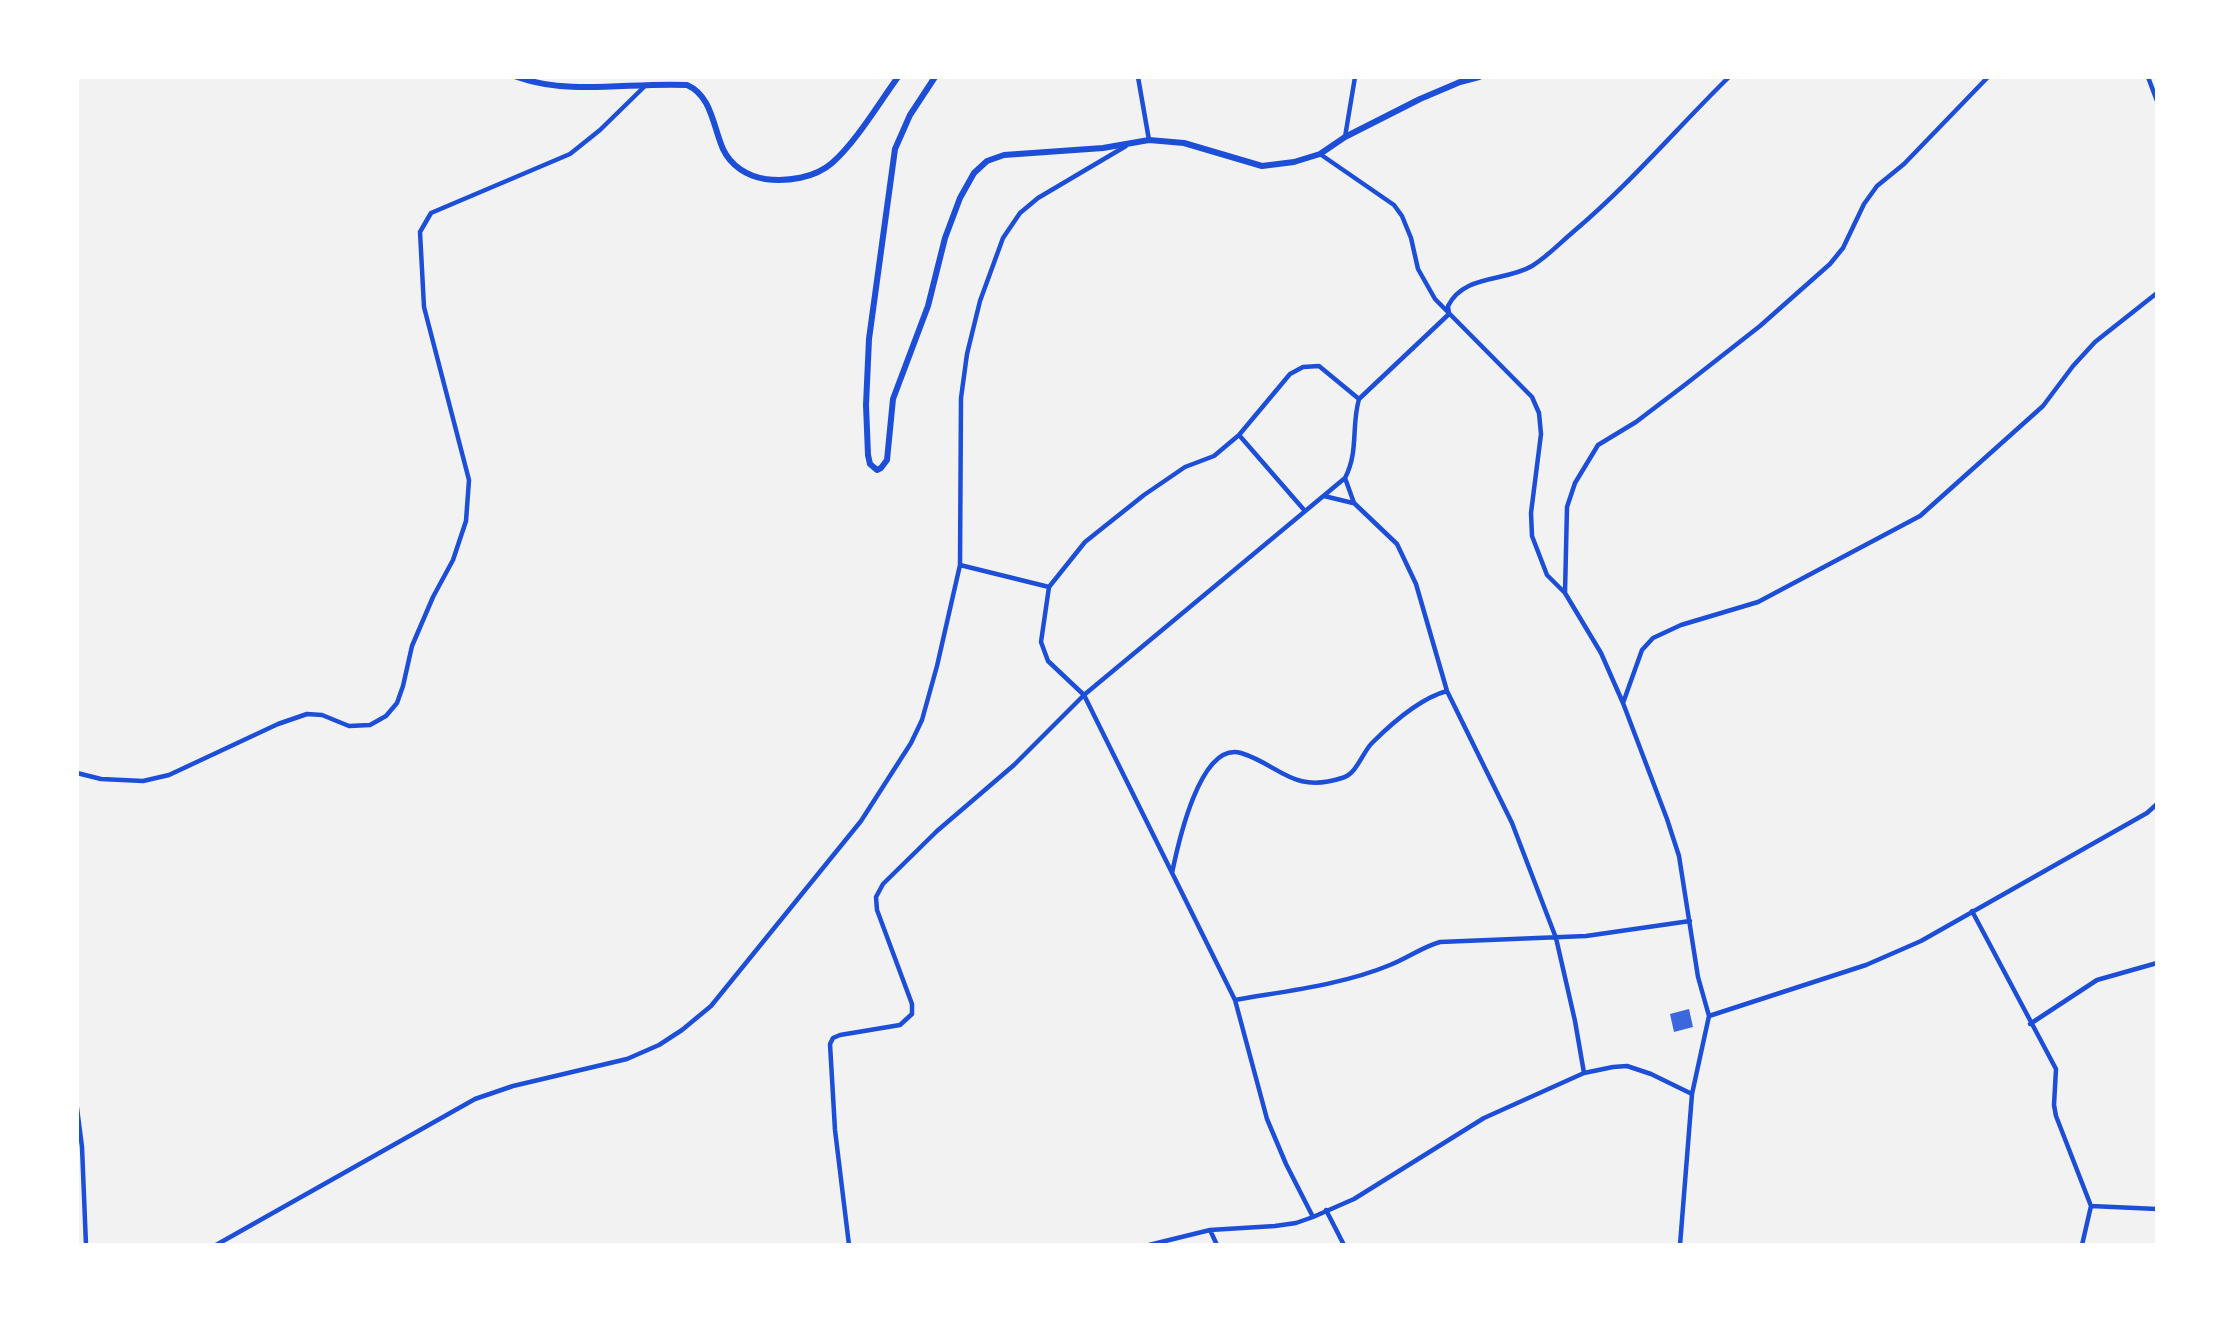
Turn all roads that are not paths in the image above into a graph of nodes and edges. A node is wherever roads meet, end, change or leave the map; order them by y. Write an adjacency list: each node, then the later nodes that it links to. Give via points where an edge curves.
1 (517, 77): 10 (street, via 539,85 574,87)
2 (898, 77): 10 (street, via 831,164 786,180 762,178 732,164 706,103 693,87)
3 (935, 77): 14 (street, via 901,132 893,162 869,352 867,455 877,470 887,460 893,399 928,306 945,238 974,173 986,161 1004,155)
4 (1138, 77): 13 (street)
5 (1355, 77): 12 (street)
6 (1479, 77): 12 (street, via 1420,99)
7 (1730, 77): 17 (street, via 1583,223 1532,266 1503,278 1474,282 1459,291 1448,306)
8 (1987, 77): 26 (street, via 1877,186 1830,264 1686,384 1598,445 1575,483 1567,507)
9 (2148, 77): 11 (street)
10 (647, 84): 30 (street, via 570,153 431,213 420,232 424,307 469,480 466,520 453,560 412,646 397,703 370,725 349,726 307,714 169,775 142,781)
11 (2157, 101)
12 (1345, 137): 15 (street)
13 (1149, 140): 14 (street); 15 (street, via 1184,143 1262,166)
14 (1130, 144): 24 (street, via 1038,198 1003,238 980,301 961,398)
15 (1320, 154): 17 (street, via 1394,205 1411,238 1424,282)
16 (2157, 293): 29 (street, via 2095,342 2043,406 1920,516 1758,602 1653,638 1642,650)
17 (1449, 314): 18 (street); 26 (street, via 1532,397 1539,413 1532,536 1547,575)
18 (1359, 399): 19 (street, via 1319,366 1303,367 1290,374); 20 (street, via 1353,419 1355,450)
19 (1239, 435): 23 (street); 25 (street, via 1214,456 1185,467 1085,542)
20 (1345, 478): 21 (street); 22 (street)
21 (1324, 496): 22 (street); 23 (street)
22 (1354, 503): 27 (street, via 1397,544 1407,562)
23 (1305, 511): 28 (street)
24 (960, 565): 25 (street); 49 (street, via 937,666 911,743 861,821 711,1006 659,1045 627,1059 475,1098)
25 (1049, 587): 28 (street, via 1041,642 1048,661)
26 (1565, 593): 29 (street, via 1601,653)
27 (1447, 691): 32 (street, via 1423,701 1395,723 1343,778 1300,781 1240,753 1228,751 1219,756 1192,800); 35 (street, via 1512,823)
28 (1084, 695): 32 (street); 50 (street, via 1014,765 937,831 883,884 876,898 912,1014 901,1024 840,1035 830,1044)
29 (1623, 703): 34 (street, via 1679,856)
30 (77, 773)
31 (2157, 804): 33 (street)
32 (1172, 874): 37 (street)
33 (1972, 911): 38 (street, via 1894,954); 39 (street)
34 (1690, 921): 35 (street); 38 (street)
35 (1556, 938): 37 (street, via 1440,942 1390,965 1345,978); 40 (street)
36 (2157, 963): 39 (street, via 2096,980)
37 (1235, 1000): 46 (street, via 1267,1119)
38 (1709, 1016): 41 (street)
39 (2030, 1024): 43 (street, via 2056,1069 2056,1116)
40 (1584, 1073): 41 (street, via 1627,1066); 45 (street, via 1484,1118 1354,1199)
41 (1692, 1094): 54 (street)
42 (77, 1108): 48 (street)
43 (2091, 1206): 44 (street); 55 (street)
44 (2157, 1209)
45 (1326, 1210): 46 (street); 53 (street)
46 (1313, 1217): 47 (street, via 1275,1226)
47 (1210, 1230): 51 (street); 52 (street)
48 (86, 1245)
49 (216, 1245)
50 (849, 1245)
51 (1149, 1245)
52 (1217, 1245)
53 (1344, 1245)
54 (1680, 1245)
55 (2082, 1245)

